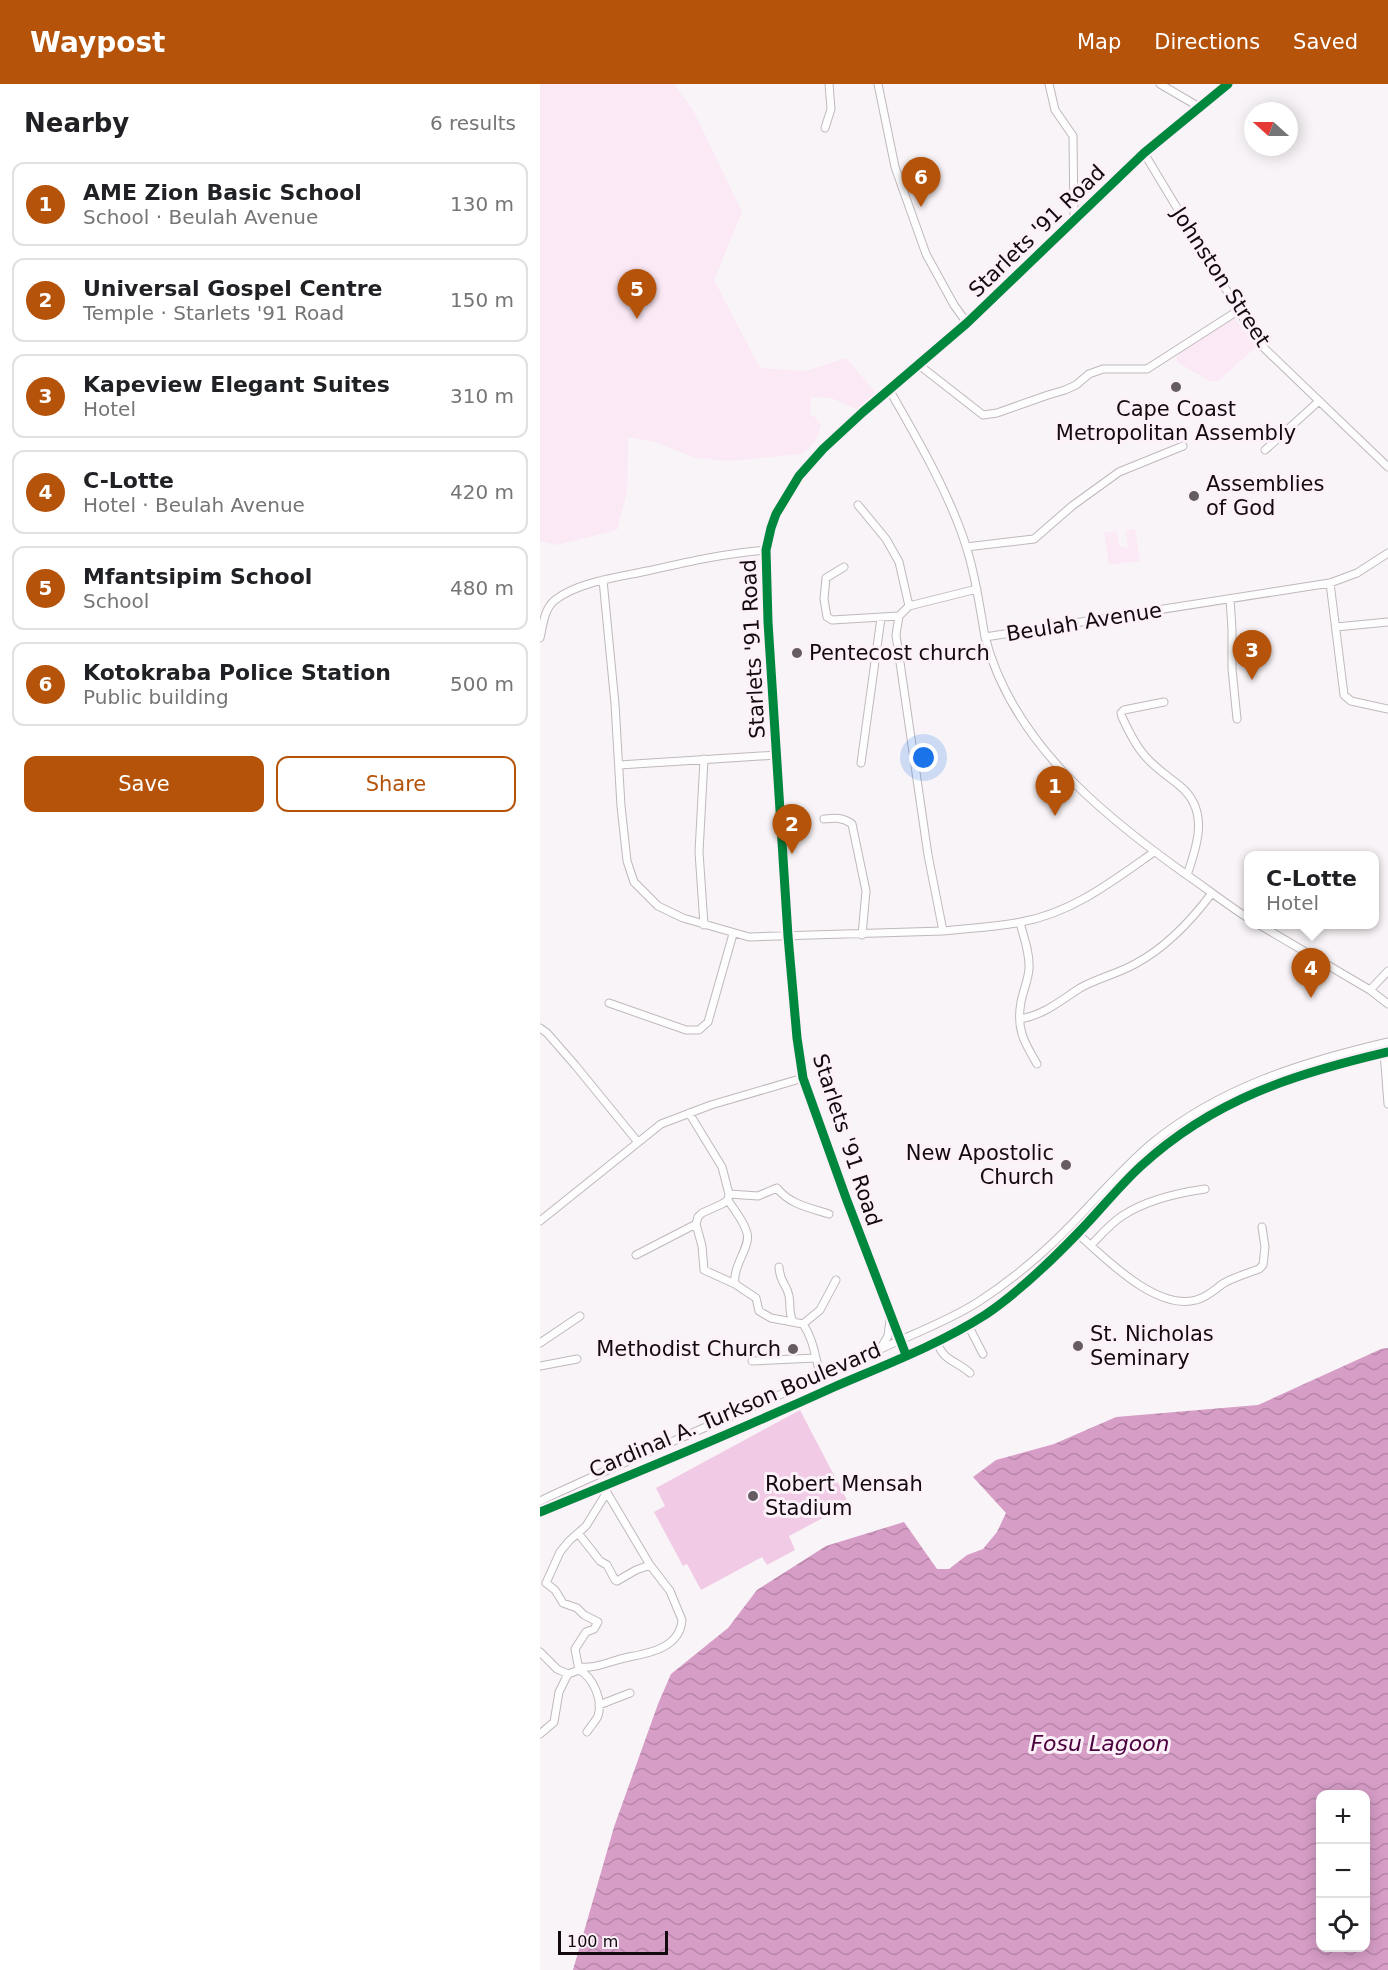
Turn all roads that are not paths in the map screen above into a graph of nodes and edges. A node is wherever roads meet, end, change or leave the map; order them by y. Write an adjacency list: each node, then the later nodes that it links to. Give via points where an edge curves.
1 (829, 84): 7 (street, via 831,110)
2 (878, 84): 11 (street, via 896,167 926,254)
3 (1049, 84): 9 (street, via 1055,110 1073,136)
4 (1160, 84): 6 (street)
5 (1228, 84): 6 (street, Starlets '91 Road)
6 (1202, 108): 8 (street, Starlets '91 Road)
7 (825, 128)
8 (1144, 153): 9 (street, Starlets '91 Road); 10 (street, Johnston Street)
9 (1074, 220): 11 (street, Starlets '91 Road)
10 (1239, 310): 12 (street, via 1147,369 1103,369 1089,374 1076,386 997,413 982,415); 14 (street, Johnston Street, via 1263,347)
11 (967, 323): 12 (street, Starlets '91 Road)
12 (919, 365): 13 (street, Starlets '91 Road)
13 (890, 391): 19 (street, via 928,458); 20 (street, Starlets '91 Road, via 863,412 800,476 776,514)
14 (1319, 401): 16 (street); 17 (street, Johnston Street)
15 (1183, 446): 19 (street, via 1119,472 1034,539)
16 (1265, 450)
17 (1388, 467)
18 (858, 504): 27 (street, via 886,539 898,562)
19 (966, 547): 25 (street)
20 (766, 550): 23 (street, via 729,553); 37 (street, Starlets '91 Road)
21 (1388, 554): 24 (street, Beulah Avenue, via 1357,573)
22 (844, 567): 29 (street, via 826,578 827,617)
23 (603, 580): 33 (street, via 567,592 553,602); 40 (street)
24 (1330, 583): 26 (street, Beulah Avenue); 31 (street)
25 (977, 589): 27 (street); 32 (street)
26 (1230, 599): 32 (street, Beulah Avenue); 36 (street)
27 (909, 606): 28 (street)
28 (899, 615): 29 (street); 49 (street, via 896,635 910,741)
29 (881, 618): 39 (street)
30 (1388, 622): 31 (street)
31 (1336, 627): 35 (street, via 1346,697)
32 (985, 637): 42 (street, Beulah Avenue, via 997,675 1044,750 1100,808)
33 (540, 638)
34 (1164, 702): 43 (street, via 1121,713 1144,755 1182,787 1196,807 1198,835)
35 (1388, 709)
36 (1237, 718)
37 (777, 755): 38 (street); 52 (street, Starlets '91 Road)
38 (704, 759): 40 (street); 47 (street, via 699,852)
39 (861, 763)
40 (619, 765): 47 (street, via 627,861 634,882 658,906)
41 (824, 819): 51 (street, via 838,818 852,824 866,891)
42 (1155, 852): 43 (street, Beulah Avenue); 46 (street, via 1096,893 1045,916)
43 (1187, 875): 44 (street, Beulah Avenue)
44 (1212, 893): 45 (street, Beulah Avenue); 57 (street, via 1181,930 1150,955 1080,989 1048,1010)
45 (1244, 915)
46 (1020, 922): 49 (street); 57 (street, via 1029,969)
47 (704, 925): 50 (street)
48 (1267, 929): 54 (street)
49 (943, 931): 51 (street)
50 (733, 934): 52 (street, via 758,938); 55 (street, via 708,1022 699,1030 686,1030)
51 (862, 935): 52 (street)
52 (788, 936): 62 (street, Starlets '91 Road)
53 (1388, 971): 54 (street)
54 (1371, 990): 56 (street)
55 (609, 1003)
56 (1388, 1004)
57 (1020, 1019): 61 (street, via 1023,1039)
58 (540, 1028): 65 (street)
59 (1388, 1042): 83 (street, Cardinal A. Turkson Boulevard, via 1273,1074 1203,1107 1151,1144 1024,1269 976,1304)
60 (1386, 1052): 63 (street); 72 (street, Cardinal A. Turkson Boulevard, via 1285,1079 1225,1106 1170,1142 1142,1166)
61 (1037, 1064)
62 (803, 1078): 64 (street); 79 (street, Starlets '91 Road)
63 (1388, 1104)
64 (689, 1113): 65 (street, via 661,1124); 67 (street, via 722,1167)
65 (638, 1141): 69 (street)
66 (1205, 1189): 73 (street, via 1162,1198 1132,1211)
67 (728, 1197): 68 (street, via 758,1196 777,1188 790,1200); 70 (street, via 702,1213); 77 (street, via 747,1233)
68 (829, 1214)
69 (540, 1221)
70 (696, 1224): 74 (street); 77 (street, via 704,1270)
71 (1262, 1227): 73 (street, via 1263,1265 1194,1301 1178,1301 1148,1290)
72 (1078, 1234): 73 (street); 82 (street, Cardinal A. Turkson Boulevard, via 1001,1304)
73 (1091, 1245)
74 (636, 1255)
75 (779, 1267): 80 (street, via 779,1279 789,1294)
76 (836, 1280): 81 (street, via 820,1310)
77 (735, 1284): 80 (street, via 756,1298 758,1309 764,1314 784,1322)
78 (580, 1316): 85 (street)
79 (891, 1318): 83 (street, Starlets '91 Road); 86 (street, via 888,1336)
80 (793, 1321): 81 (street)
81 (803, 1324): 89 (street, via 814,1344)
82 (968, 1325): 84 (street, Cardinal A. Turkson Boulevard); 87 (street)
83 (899, 1341): 86 (street, Cardinal A. Turkson Boulevard); 88 (street, Starlets '91 Road)
84 (937, 1342): 88 (street, Cardinal A. Turkson Boulevard); 93 (street, via 941,1353)
85 (540, 1343)
86 (880, 1349): 94 (street, Cardinal A. Turkson Boulevard)
87 (982, 1354)
88 (906, 1355): 96 (street, Cardinal A. Turkson Boulevard)
89 (815, 1358): 91 (street); 94 (street)
90 (577, 1359): 92 (street)
91 (752, 1361)
92 (540, 1366)
93 (970, 1373)
94 (821, 1377): 95 (street, Cardinal A. Turkson Boulevard)
95 (802, 1386): 96 (street); 97 (street, Cardinal A. Turkson Boulevard)
96 (808, 1399): 98 (street, Cardinal A. Turkson Boulevard)
97 (622, 1462): 98 (street); 100 (street, Cardinal A. Turkson Boulevard)
98 (630, 1475): 99 (street, Cardinal A. Turkson Boulevard)
99 (607, 1489): 101 (street, Cardinal A. Turkson Boulevard); 102 (street); 103 (street)
100 (540, 1501)
101 (540, 1512)
102 (578, 1533): 103 (street, via 617,1581); 104 (street, via 560,1552)
103 (650, 1565): 106 (street, via 670,1591 682,1620 676,1638 647,1655)
104 (543, 1585): 106 (street, via 555,1590 563,1603 598,1622 577,1644)
105 (540, 1652): 107 (street)
106 (579, 1668): 107 (street); 109 (street, via 590,1678)
107 (568, 1674): 111 (street, via 559,1692 554,1722)
108 (630, 1693): 109 (street)
109 (599, 1705): 110 (street, via 596,1719)
110 (586, 1732)
111 (540, 1734)

